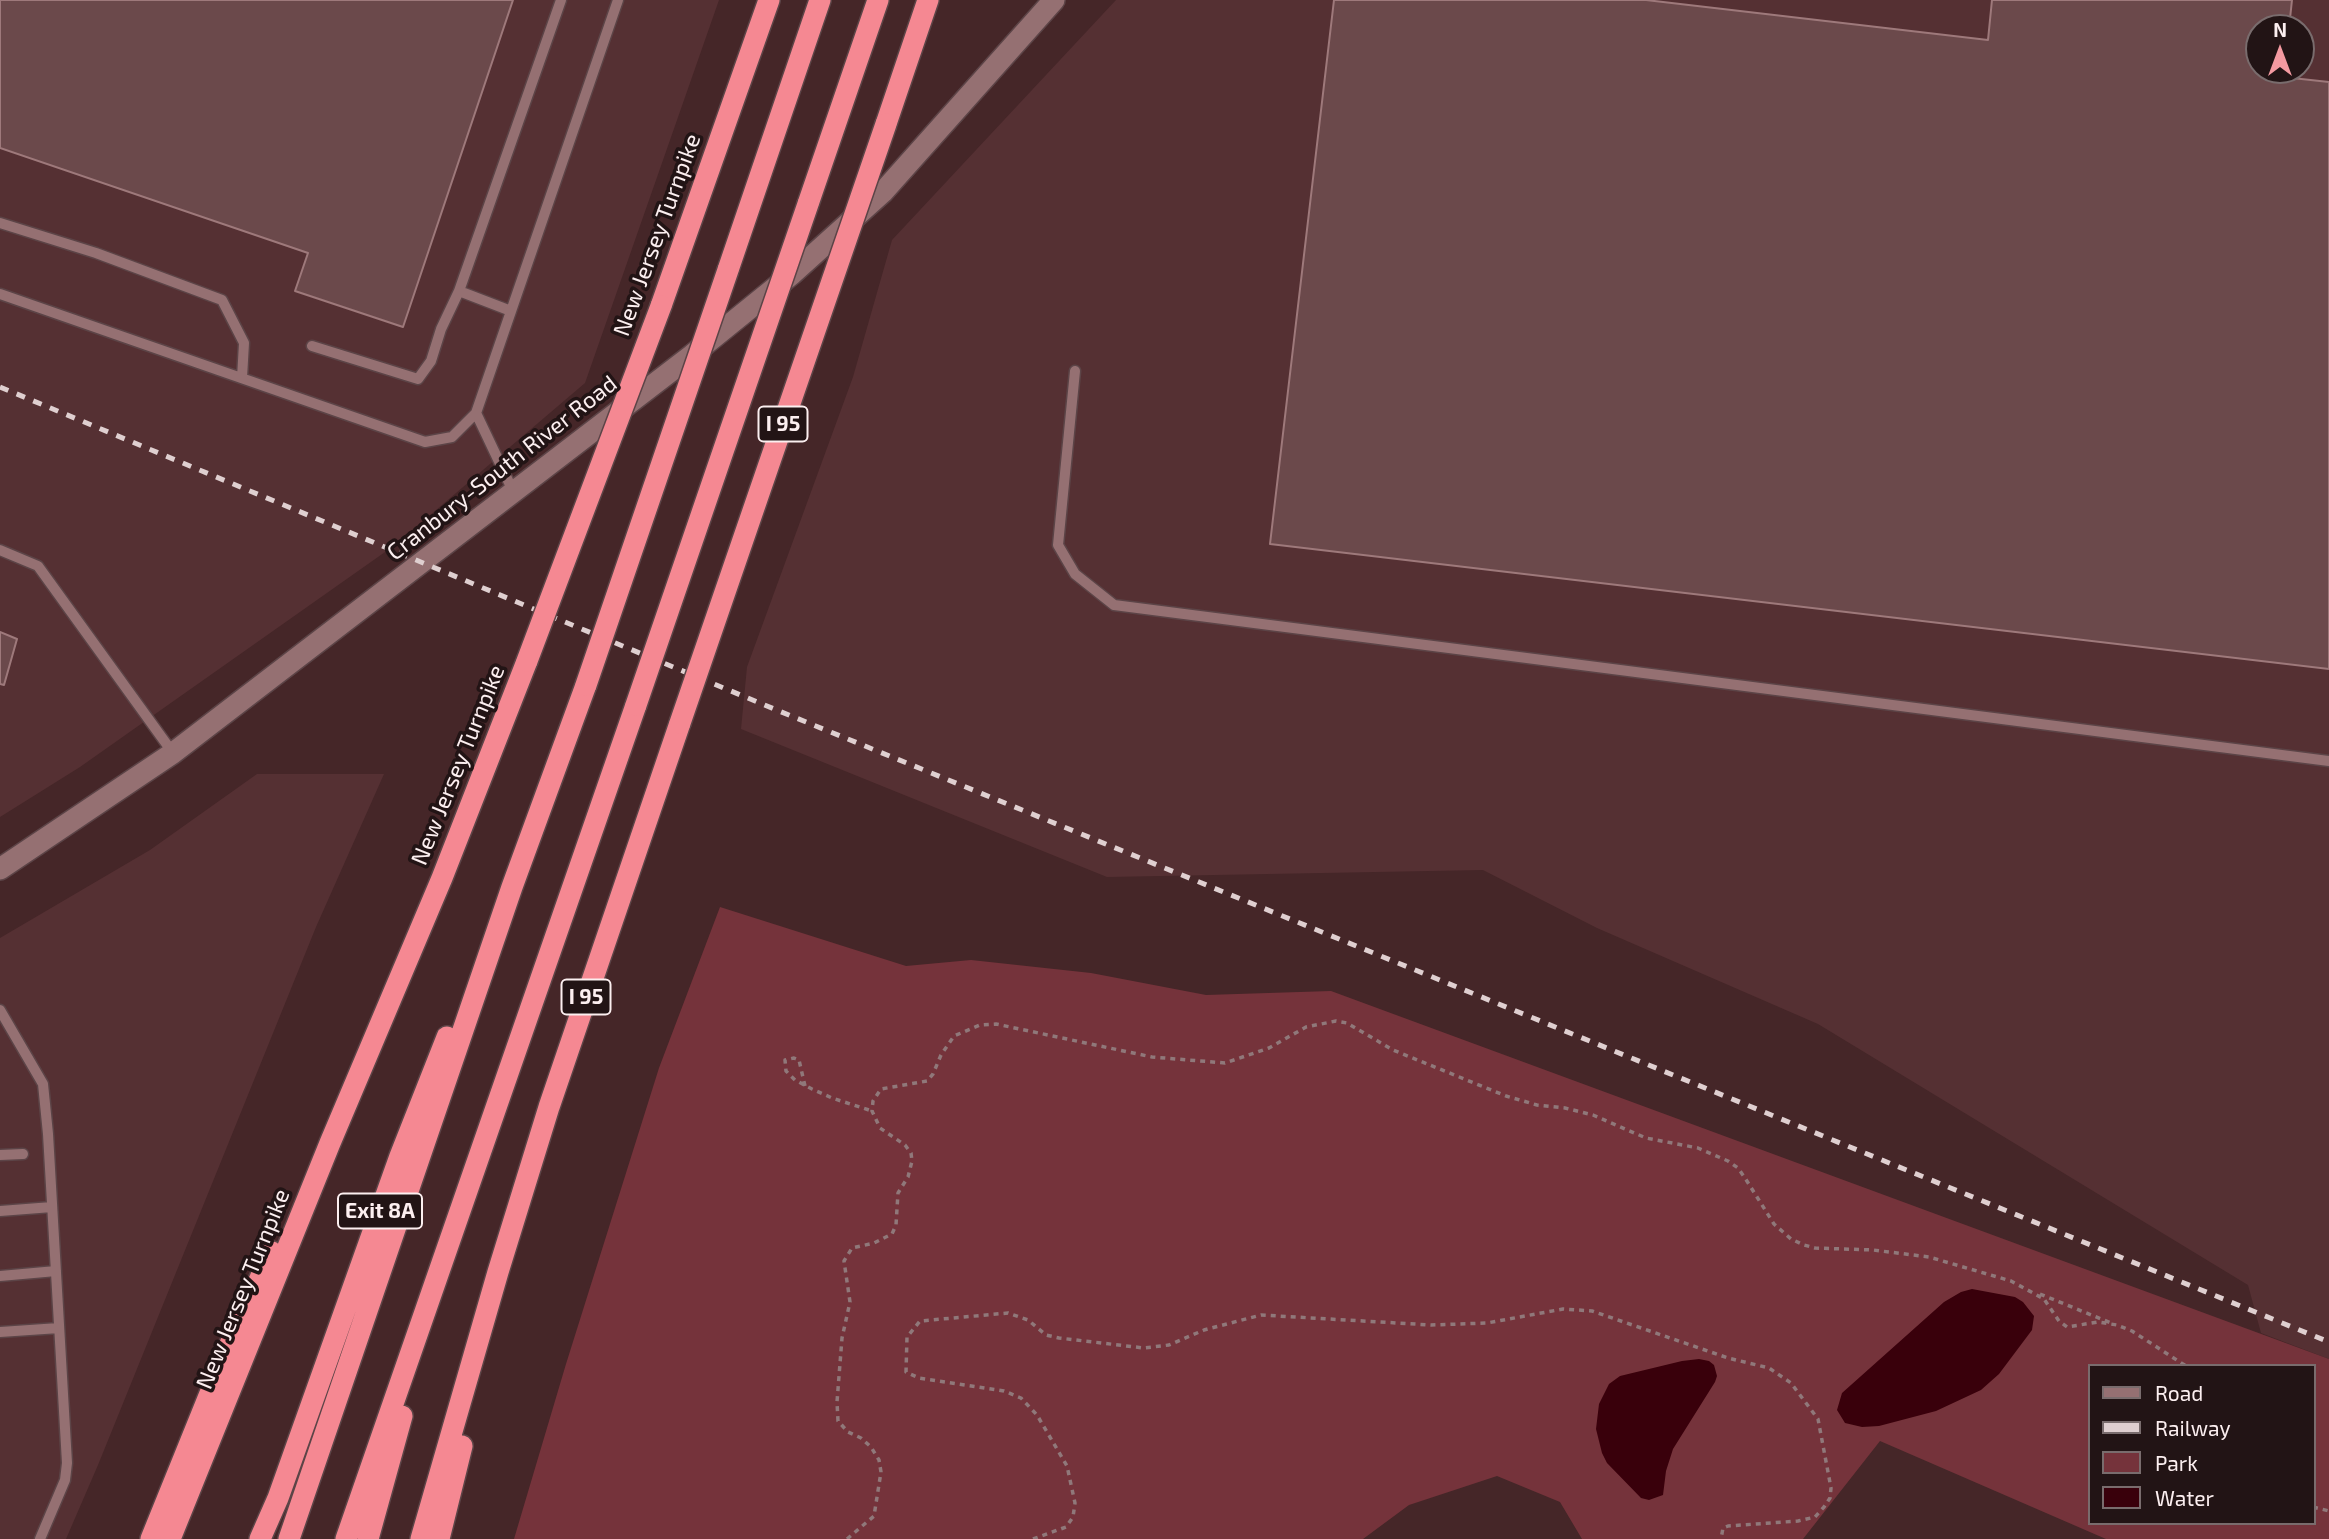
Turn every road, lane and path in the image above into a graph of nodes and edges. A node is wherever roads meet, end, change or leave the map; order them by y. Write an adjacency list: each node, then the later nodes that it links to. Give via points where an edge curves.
1 (561, 0): 9 (lane)
2 (618, 0): 11 (lane)
3 (769, 0): 25 (highway, New Jersey Turnpike, bridge, via 661,306 527,662)
4 (821, 0): 21 (highway, bridge)
5 (877, 0): 28 (highway, I 95, bridge)
6 (929, 0): 32 (highway, I 95, bridge, via 549,1107)
7 (1054, 0): 16 (main road, Cranbury-South River Road, via 883,192 772,290)
8 (0, 223): 14 (lane, via 222,300 244,343)
9 (459, 291): 11 (lane); 12 (lane, via 431,361 418,379)
10 (0, 294): 14 (lane)
11 (511, 311): 15 (lane)
12 (312, 346)
13 (1075, 372): 19 (lane, via 1058,545 1075,574 1114,605)
14 (242, 378): 15 (lane, via 425,442 452,437)
15 (476, 413): 16 (lane)
16 (513, 491): 18 (main road, Cranbury-South River Road)
17 (0, 550): 18 (lane, via 38,566)
18 (173, 753): 20 (main road, Cranbury-South River Road)
19 (2329, 761)
20 (0, 869)
21 (512, 887): 42 (highway, Exit 8A, via 422,1099); 43 (highway)
22 (0, 1010): 29 (lane, via 43,1084)
23 (806, 1086): 23 (path, via 786,1071 785,1060 799,1060); 24 (path)
24 (872, 1111): 34 (path, via 881,1089 927,1081 954,1036 980,1025 996,1024 1152,1056 1225,1063 1269,1048 1306,1027 1336,1021 1506,1096 1585,1112 1646,1138 1698,1148 1728,1161 1745,1178 1774,1224 1804,1245 1929,1257); 48 (path, via 880,1128 905,1145 912,1161 898,1193 897,1226 892,1234 852,1248 844,1261 849,1302 842,1338 838,1421 871,1447 881,1472 874,1517)
25 (330, 1143): 40 (highway, Exit 8A, via 242,1317); 41 (highway, New Jersey Turnpike)
26 (23, 1154): 27 (lane)
27 (0, 1155)
28 (461, 1206): 44 (highway, I 95); 45 (highway)
29 (52, 1208): 30 (lane); 31 (lane)
30 (0, 1211)
31 (56, 1271): 33 (lane); 36 (lane)
32 (498, 1272): 46 (highway, I 95); 47 (highway)
33 (0, 1276)
34 (2032, 1291): 35 (path); 35 (path, via 2067,1327 2098,1322)
35 (2117, 1325): 38 (path)
36 (60, 1328): 37 (lane); 39 (lane, via 67,1463 65,1480)
37 (0, 1332)
38 (2183, 1364)
39 (40, 1539)
40 (151, 1539)
41 (170, 1539)
42 (260, 1539)
43 (289, 1539)
44 (346, 1539)
45 (368, 1539)
46 (421, 1539)
47 (439, 1539)
48 (847, 1539)
49 (1033, 1539): 50 (path, via 1066,1527 1073,1517 1075,1503 1067,1466 1037,1415 1021,1398 906,1372 907,1337 920,1321 1008,1313 1028,1320 1046,1335 1144,1348 1169,1345 1261,1315 1431,1325 1487,1323 1563,1309 1592,1311 1769,1368 1791,1383 1818,1419 1831,1488 1824,1507 1815,1517 1798,1521 1728,1526)
50 (1721, 1539)

